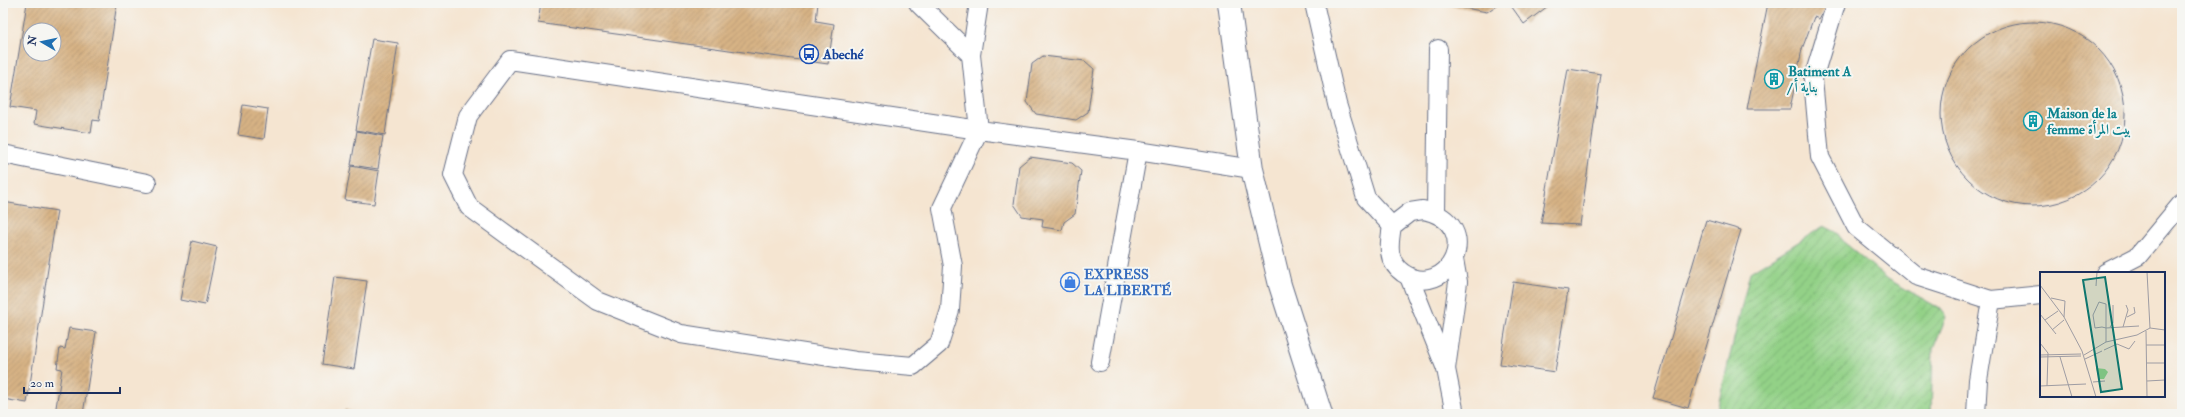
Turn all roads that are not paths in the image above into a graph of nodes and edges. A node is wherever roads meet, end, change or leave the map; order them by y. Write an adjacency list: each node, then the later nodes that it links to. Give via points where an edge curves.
1 (918, 3): 7 (lane)
2 (979, 3): 7 (lane)
3 (1229, 3): 11 (street)
4 (1314, 3): 15 (lane, via 1337,104 1366,198)
5 (1836, 3): 20 (lane, via 1813,79 1820,157 1856,227 1916,276)
6 (1438, 49): 14 (lane)
7 (971, 56): 8 (lane)
8 (979, 130): 8 (lane, via 510,60 468,116 453,175 469,207 598,301 681,334 856,361 913,366 939,344 950,310 953,266 942,208); 9 (lane)
9 (1138, 150): 11 (lane); 21 (lane)
10 (3, 154): 12 (lane)
11 (1252, 168): 23 (street, via 1280,285)
12 (147, 183)
13 (2182, 203): 17 (lane, via 2138,256)
14 (1436, 213): 15 (lane, via 1423,210 1410,212); 16 (lane, via 1448,220 1455,232 1458,245)
15 (1392, 226): 18 (lane, via 1388,244 1390,258 1398,269)
16 (1454, 258): 18 (lane, via 1447,270 1436,277 1422,280); 22 (lane, via 1458,282)
17 (2108, 272)
18 (1409, 277): 22 (lane)
19 (2040, 295): 20 (lane)
20 (1991, 300): 25 (lane, via 1978,380)
21 (1100, 362)
22 (1446, 369): 24 (lane)
23 (1321, 414)
24 (1455, 414)
25 (1976, 414)

